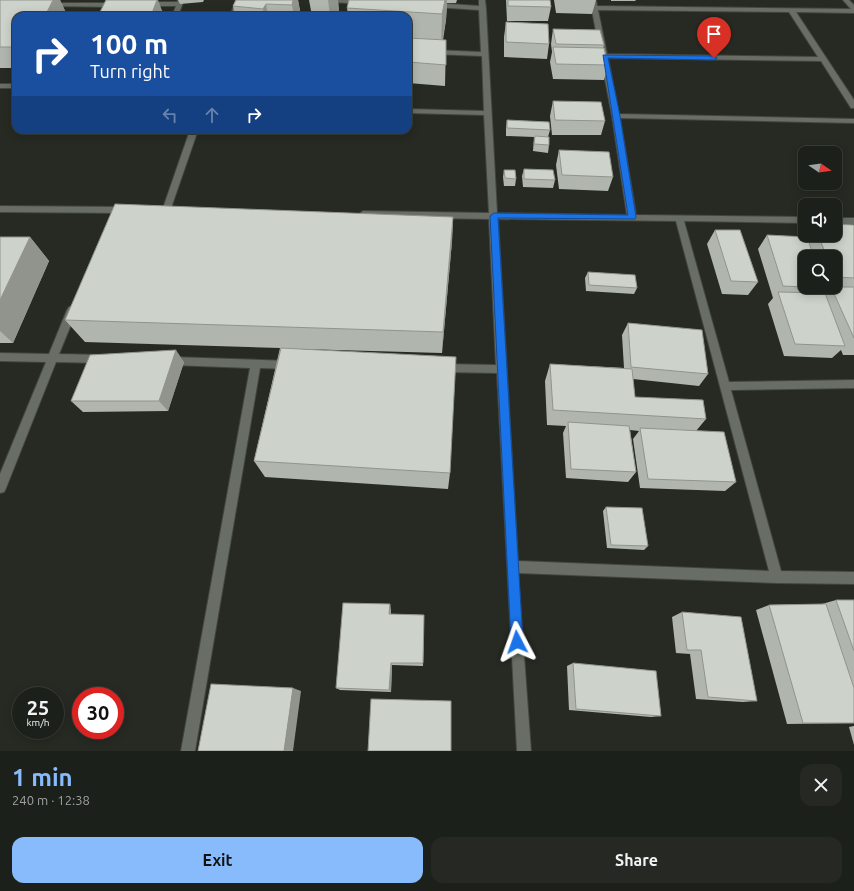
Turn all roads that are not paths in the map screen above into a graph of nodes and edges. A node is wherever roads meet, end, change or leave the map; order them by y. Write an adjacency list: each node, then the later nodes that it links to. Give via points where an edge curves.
1 (239, 0): 16 (street)
2 (332, 0): 6 (street)
3 (594, 0): 12 (street)
4 (846, 0): 14 (street)
5 (180, 2): 7 (street); 15 (street)
6 (372, 2)
7 (141, 4)
8 (483, 4): 11 (street); 18 (street)
9 (41, 5): 10 (street)
10 (126, 5)
11 (427, 5)
12 (596, 8): 13 (street); 19 (street)
13 (791, 10): 14 (street); 20 (street)
14 (854, 10)
15 (176, 12)
16 (234, 12)
17 (412, 51): 18 (street)
18 (485, 54): 25 (street)
19 (605, 56): 20 (street); 26 (street)
20 (824, 60): 23 (street)
21 (0, 86): 22 (street)
22 (12, 86)
23 (854, 106)
24 (412, 111): 25 (street)
25 (488, 113): 33 (street)
26 (616, 116): 27 (street); 34 (street)
27 (854, 120)
28 (193, 134): 31 (street)
29 (0, 209): 30 (street, via 111,214)
30 (136, 210)
31 (166, 211)
32 (354, 214): 33 (street)
33 (494, 216): 34 (street); 47 (street)
34 (632, 217): 35 (street)
35 (679, 218): 36 (street); 49 (street)
36 (798, 220)
37 (842, 221): 38 (street)
38 (854, 221)
39 (77, 298): 41 (street)
40 (0, 357): 41 (street)
41 (53, 357): 42 (street); 50 (street)
42 (115, 359)
43 (161, 361): 44 (street)
44 (256, 364): 45 (street); 54 (street)
45 (303, 365)
46 (431, 368): 47 (street)
47 (502, 369): 51 (street)
48 (854, 384): 49 (street)
49 (724, 386): 52 (street)
50 (0, 488)
51 (512, 567): 52 (street); 55 (street)
52 (777, 577): 53 (street)
53 (854, 578)
54 (188, 751)
55 (524, 751)

